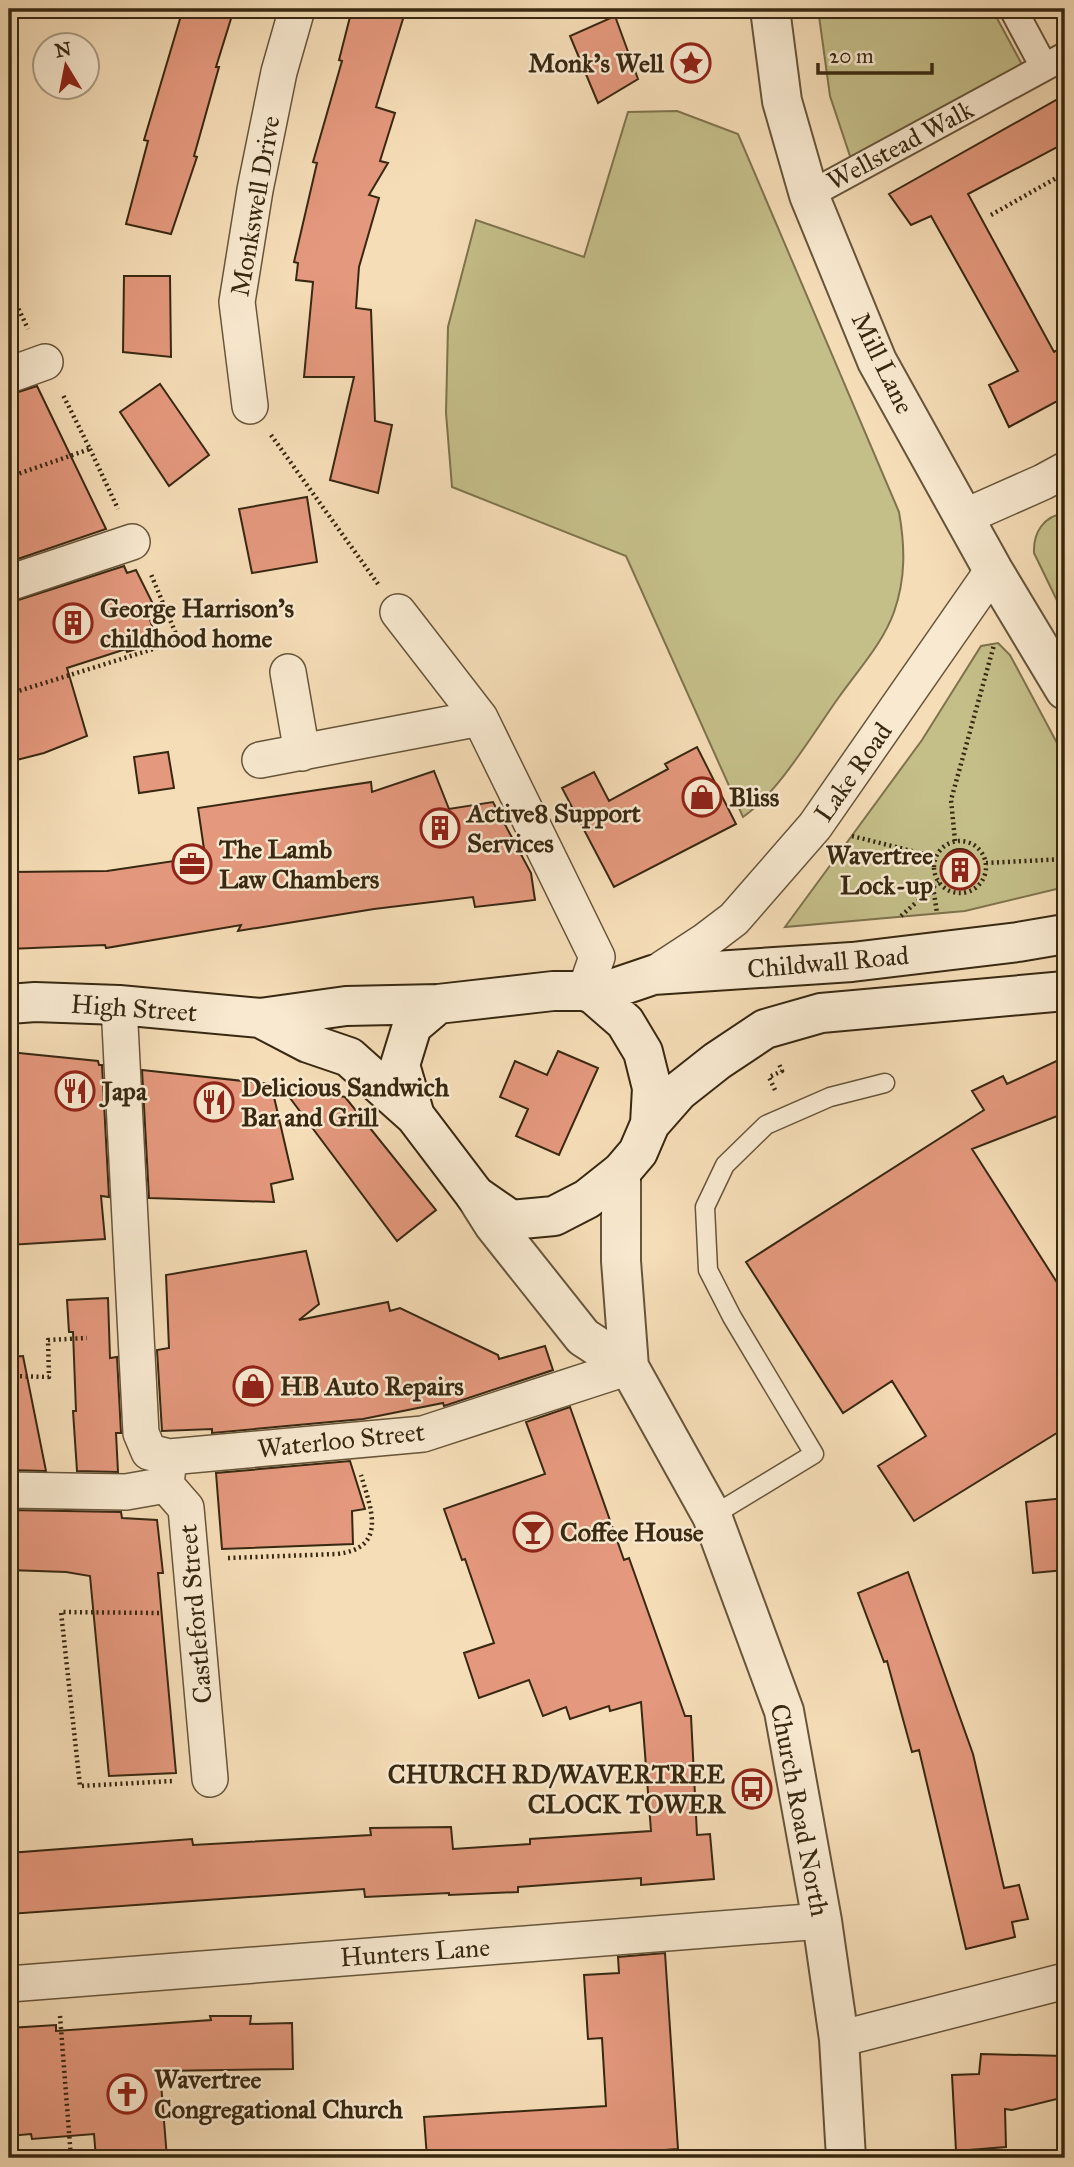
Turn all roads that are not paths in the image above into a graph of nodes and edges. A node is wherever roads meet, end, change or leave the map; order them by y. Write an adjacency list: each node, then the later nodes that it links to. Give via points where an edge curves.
1 (297, 9): 8 (street, Monkswell Drive, via 279,72 237,302)
2 (770, 9): 5 (main road, Mill Lane, via 782,101)
3 (1013, 9): 4 (street)
4 (1055, 62): 5 (street, Wellstead Walk)
5 (810, 195): 10 (main road, Mill Lane, via 877,361)
6 (45, 362): 7 (street)
7 (9, 375)
8 (250, 406)
9 (1065, 470): 10 (street)
10 (964, 517): 12 (main road, Mill Lane)
11 (132, 542): 13 (street)
12 (993, 570): 16 (main road, Mill Lane); 21 (street, Lake Road, via 815,826 734,919)
13 (9, 583)
14 (398, 611): 17 (street)
15 (288, 672): 18 (street)
16 (1065, 690)
17 (480, 718): 18 (street); 23 (street, via 597,957)
18 (302, 753): 19 (street)
19 (260, 760)
20 (1065, 934): 21 (main road, Childwall Road, via 852,962)
21 (653, 975): 23 (main road, Childwall Road)
22 (1065, 991): 30 (main road, Childwall Road, via 821,1013 765,1029 679,1091)
23 (589, 993): 25 (main road, via 553,990); 30 (main road, via 625,1022 643,1052 652,1088)
24 (9, 1004): 26 (main road, High Street)
25 (438, 1004): 27 (main road, High Street, via 346,1006); 29 (main road, via 412,1026 400,1065)
26 (120, 1005): 27 (main road, High Street); 34 (street, via 141,1433 149,1451)
27 (260, 1018): 29 (main road, High Street, via 349,1057)
28 (885, 1083): 36 (lane, via 830,1097 766,1125 725,1165 705,1207 708,1270 814,1454)
29 (415, 1116): 32 (main road)
30 (650, 1124): 31 (main road, via 638,1152)
31 (621, 1172): 32 (main road, via 587,1199 554,1216 511,1220); 33 (main road, Church Road North, via 621,1261)
32 (475, 1195): 33 (main road, Church Road North, via 583,1337)
33 (629, 1367): 34 (street, Waterloo Street, via 423,1434 351,1440); 36 (main road, Church Road North)
34 (167, 1471): 35 (street, Waterloo Street, via 126,1492); 37 (street, Castleford Street, via 186,1508)
35 (9, 1490)
36 (712, 1516): 38 (main road, Church Road North, via 784,1711)
37 (210, 1779)
38 (822, 1921): 40 (street, Hunters Lane); 41 (main road, Church Road North)
39 (1065, 1981): 41 (street)
40 (9, 1984)
41 (839, 2039): 42 (main road, Church Road North)
42 (846, 2158)

